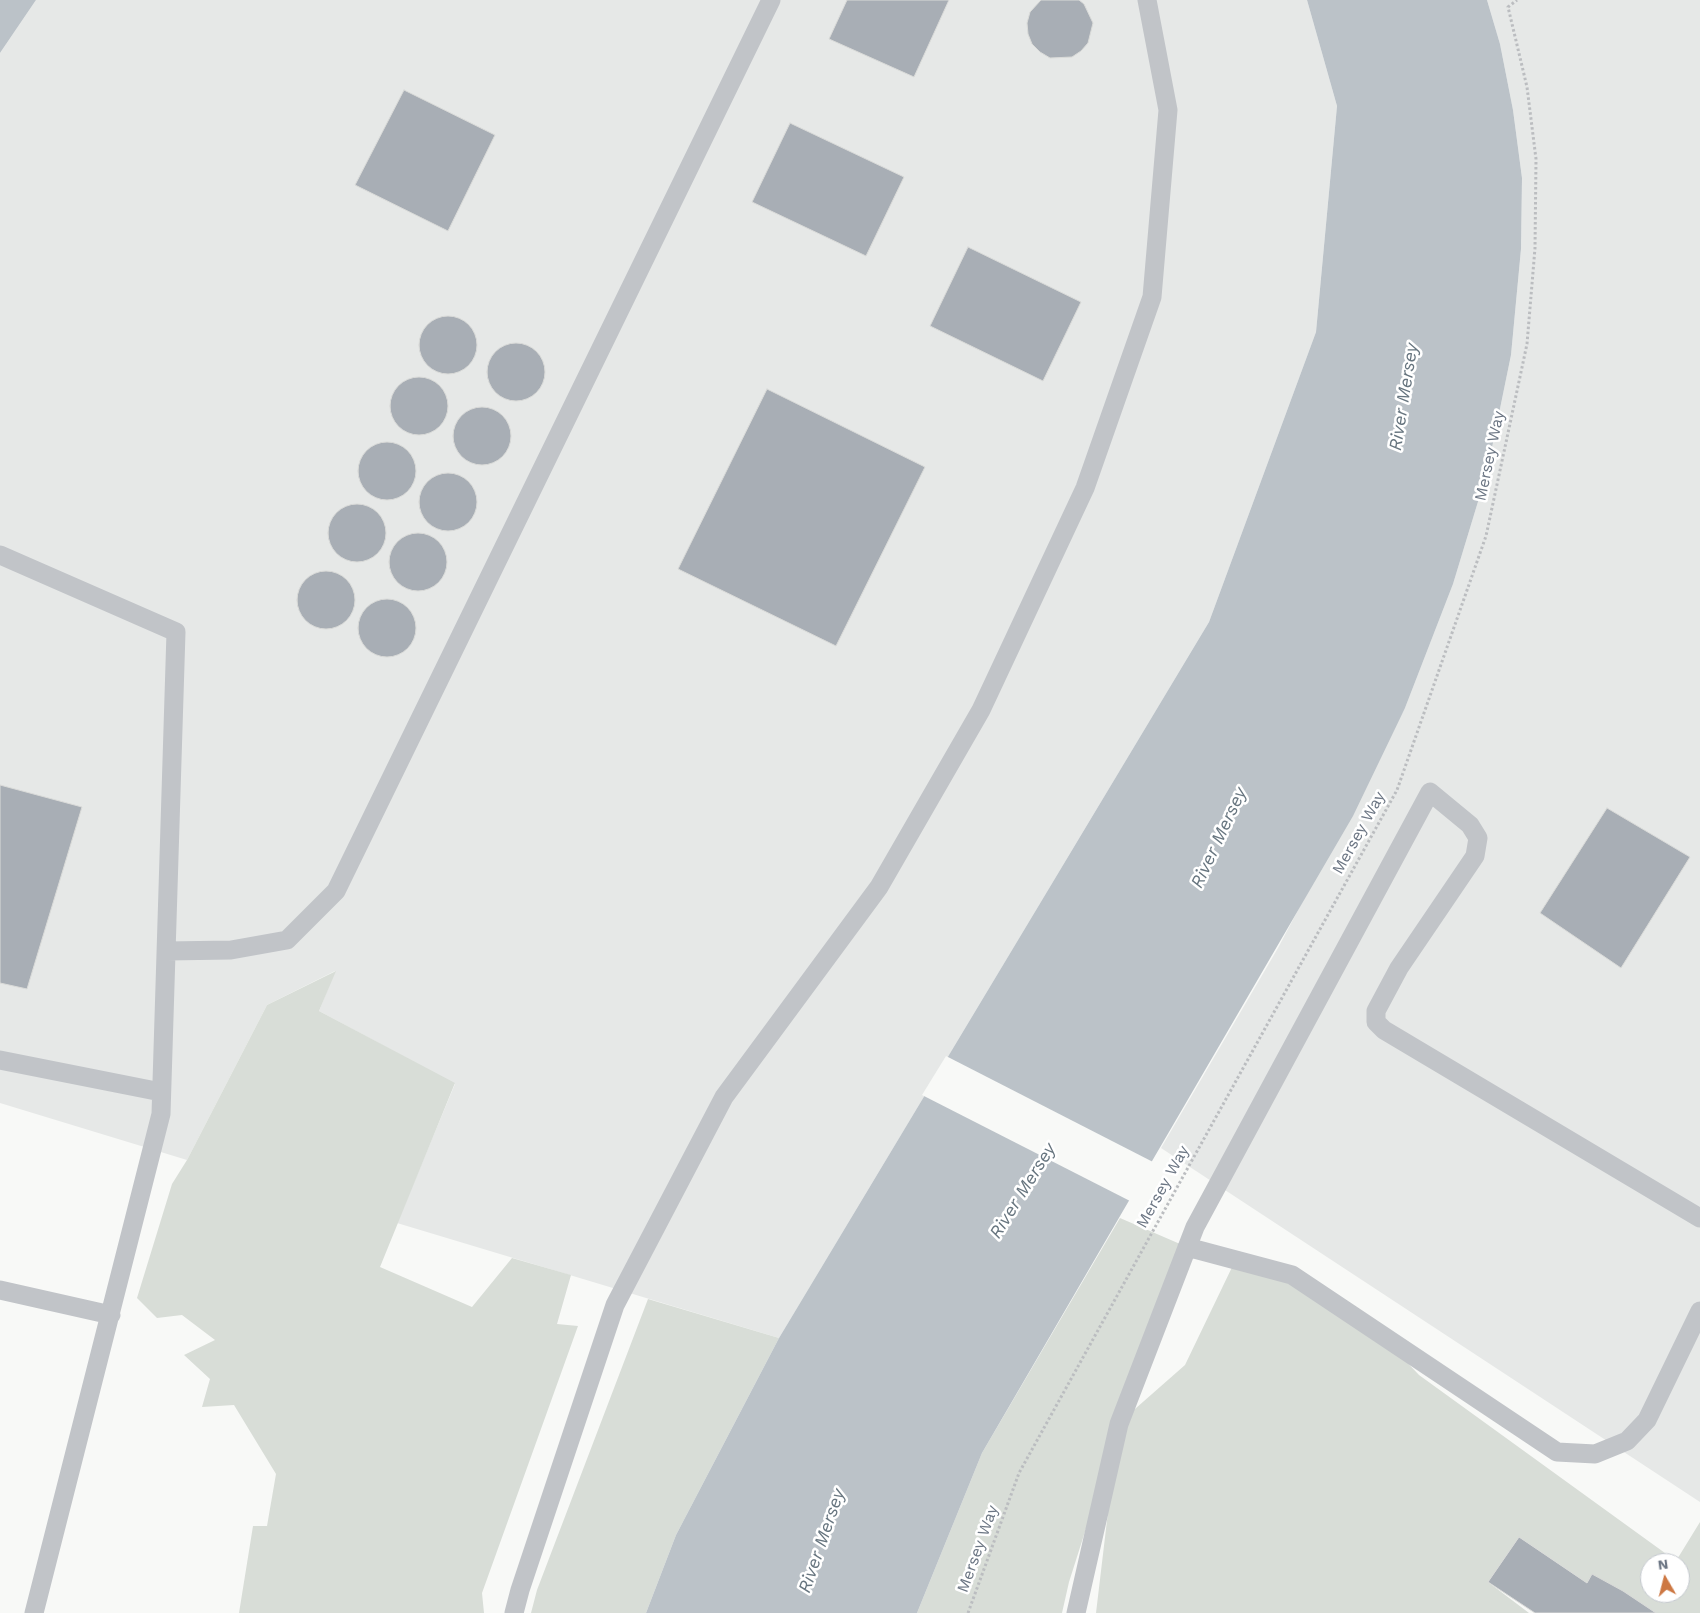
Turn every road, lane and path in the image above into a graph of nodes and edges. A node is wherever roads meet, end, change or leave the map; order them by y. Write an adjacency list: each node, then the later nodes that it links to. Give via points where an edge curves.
1 (771, 0): 5 (lane, via 336,891 287,940 231,950)
2 (1147, 0): 14 (lane, via 1168,110 1152,297 1085,488 976,718 879,887 724,1097 615,1305)
3 (1517, 0): 15 (path, Mersey Way, via 1508,7 1527,88 1536,159 1536,248 1527,344 1486,536 1397,790 1018,1473)
4 (0, 555): 5 (lane, via 176,632)
5 (167, 951): 7 (lane)
6 (0, 1060): 7 (lane)
7 (162, 1092): 12 (lane, via 161,1114)
8 (1700, 1218): 9 (lane, via 1384,1030 1376,1022 1376,1011 1399,968 1475,856 1478,838 1470,825 1430,792 1195,1227)
9 (1187, 1248): 11 (lane, via 1292,1276 1557,1452 1595,1454 1627,1441 1648,1420); 16 (lane, via 1118,1424)
10 (0, 1290): 12 (lane)
11 (1700, 1312)
12 (111, 1315): 13 (lane)
13 (34, 1613)
14 (514, 1613)
15 (968, 1613)
16 (1076, 1613)

